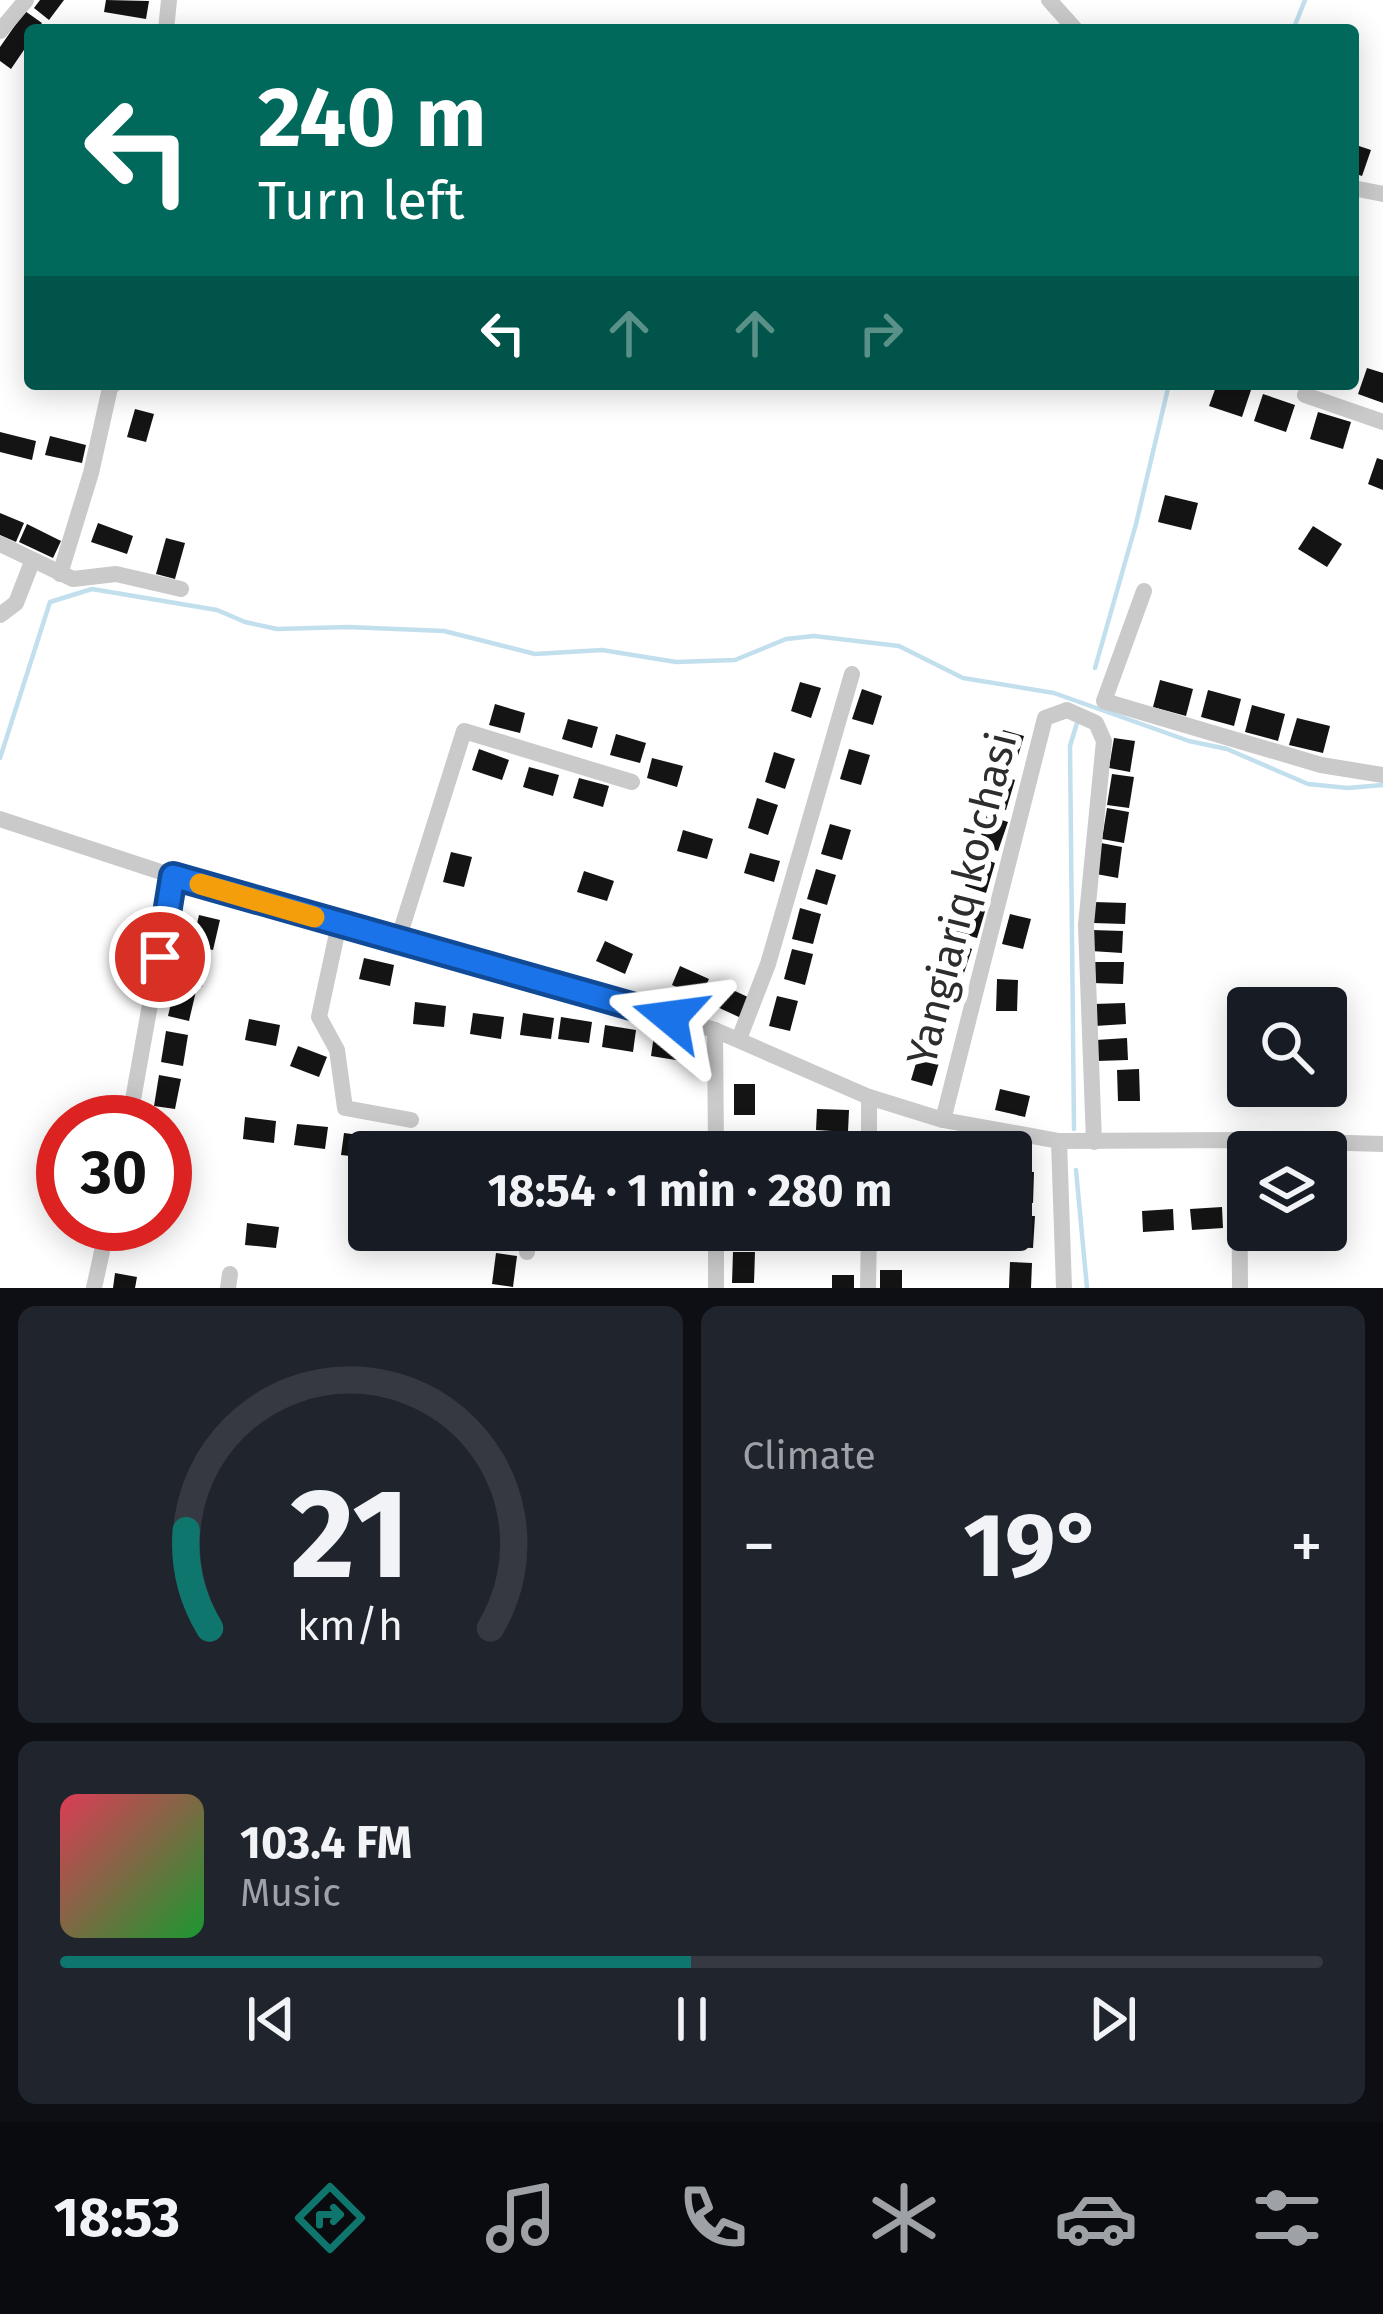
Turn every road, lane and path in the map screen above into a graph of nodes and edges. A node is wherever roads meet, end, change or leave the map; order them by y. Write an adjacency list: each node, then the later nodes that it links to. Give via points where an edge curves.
1 (26, 0): 4 (street)
2 (1049, 0): 3 (street)
3 (1071, 24)
4 (0, 31)
5 (110, 390): 10 (street)
6 (1305, 395): 7 (street)
7 (1383, 422)
8 (0, 544): 9 (street)
9 (32, 562): 10 (street); 13 (street, via 16,603)
10 (60, 574): 11 (street, via 116,574)
11 (181, 590)
12 (1144, 591): 15 (street, via 1104,701 1321,765)
13 (0, 615)
14 (852, 674): 22 (street)
15 (1383, 775)
16 (632, 782): 20 (street, via 464,731)
17 (0, 819): 18 (street, Yangiariq ko'chasi)
18 (173, 876): 19 (street, Yangiariq ko'chasi); 23 (street)
19 (339, 924): 20 (street, Yangiariq ko'chasi); 25 (street, via 319,1017 337,1050 345,1108)
20 (398, 940): 21 (street, Yangiariq ko'chasi)
21 (715, 1030): 22 (street, Yangiariq ko'chasi); 27 (street)
22 (739, 1039): 24 (street, Yangiariq ko'chasi)
23 (134, 1095)
24 (869, 1097): 26 (street, Yangiariq ko'chasi); 28 (street, Yangiariq ko'chasi)
25 (411, 1120)
26 (943, 1120): 30 (street, Yangiariq ko'chasi); 31 (street, Yangiariq ko'chasi, via 1045,718 1067,710 1096,723 1104,741 1087,882)
27 (716, 1131)
28 (869, 1131)
29 (1227, 1140): 31 (street)
30 (1059, 1141): 31 (street, Yangiariq ko'chasi); 41 (street)
31 (1094, 1142)
32 (1347, 1143): 33 (street)
33 (1383, 1144)
34 (102, 1251): 38 (street)
35 (716, 1251): 39 (street)
36 (869, 1251): 40 (street)
37 (1240, 1251): 42 (street)
38 (94, 1288)
39 (716, 1288)
40 (868, 1288)
41 (1064, 1288)
42 (1240, 1288)

